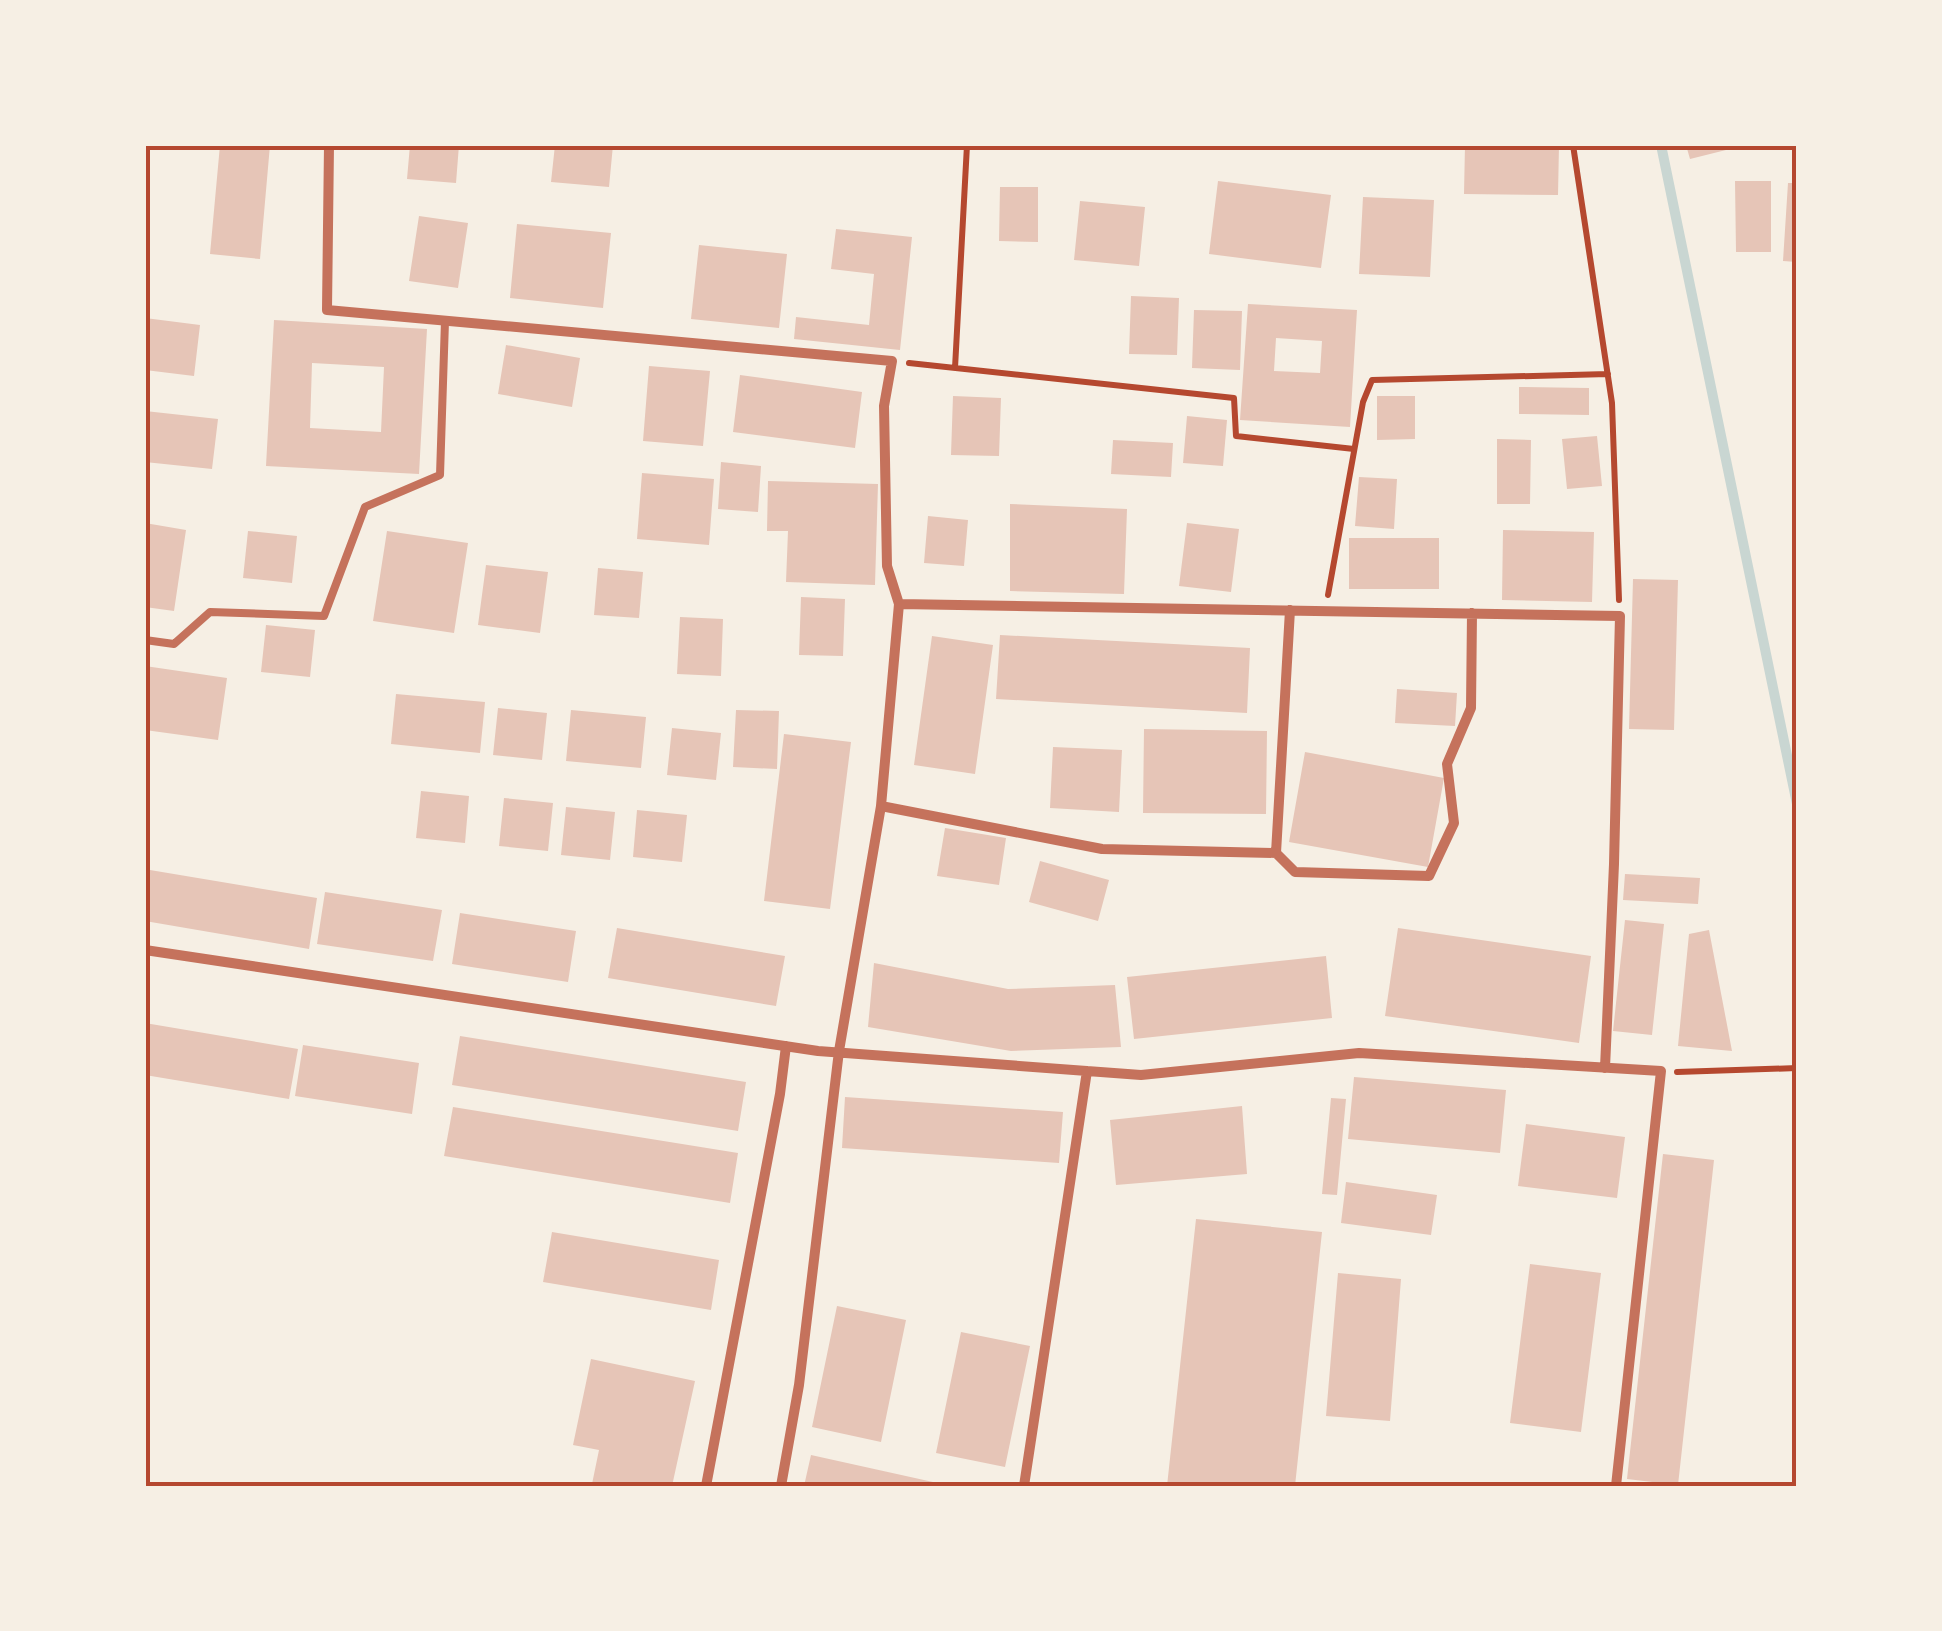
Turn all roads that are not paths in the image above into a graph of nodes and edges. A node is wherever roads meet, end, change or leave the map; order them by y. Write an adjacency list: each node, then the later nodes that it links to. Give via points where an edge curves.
1 (330, 145): 2 (street, via 327,310)
2 (445, 321): 3 (street, via 892,361 884,406 887,566); 6 (lane, via 440,475 366,507 324,616 210,612 174,644)
3 (899, 604): 4 (street); 7 (street)
4 (1290, 610): 5 (street); 8 (street)
5 (1472, 614): 8 (street, via 1471,708 1447,764 1454,824 1430,876 1295,872); 12 (street, via 1620,616)
6 (145, 640)
7 (881, 806): 8 (street, via 1102,849); 11 (street)
8 (1276, 854)
9 (145, 950): 10 (street)
10 (786, 1046): 11 (street); 14 (street)
11 (839, 1052): 13 (street); 15 (street)
12 (1606, 1068): 13 (street, via 1359,1053 1141,1075); 17 (street, via 1661,1072)
13 (1087, 1071): 16 (street)
14 (706, 1486)
15 (781, 1486)
16 (1024, 1486)
17 (1616, 1486)

